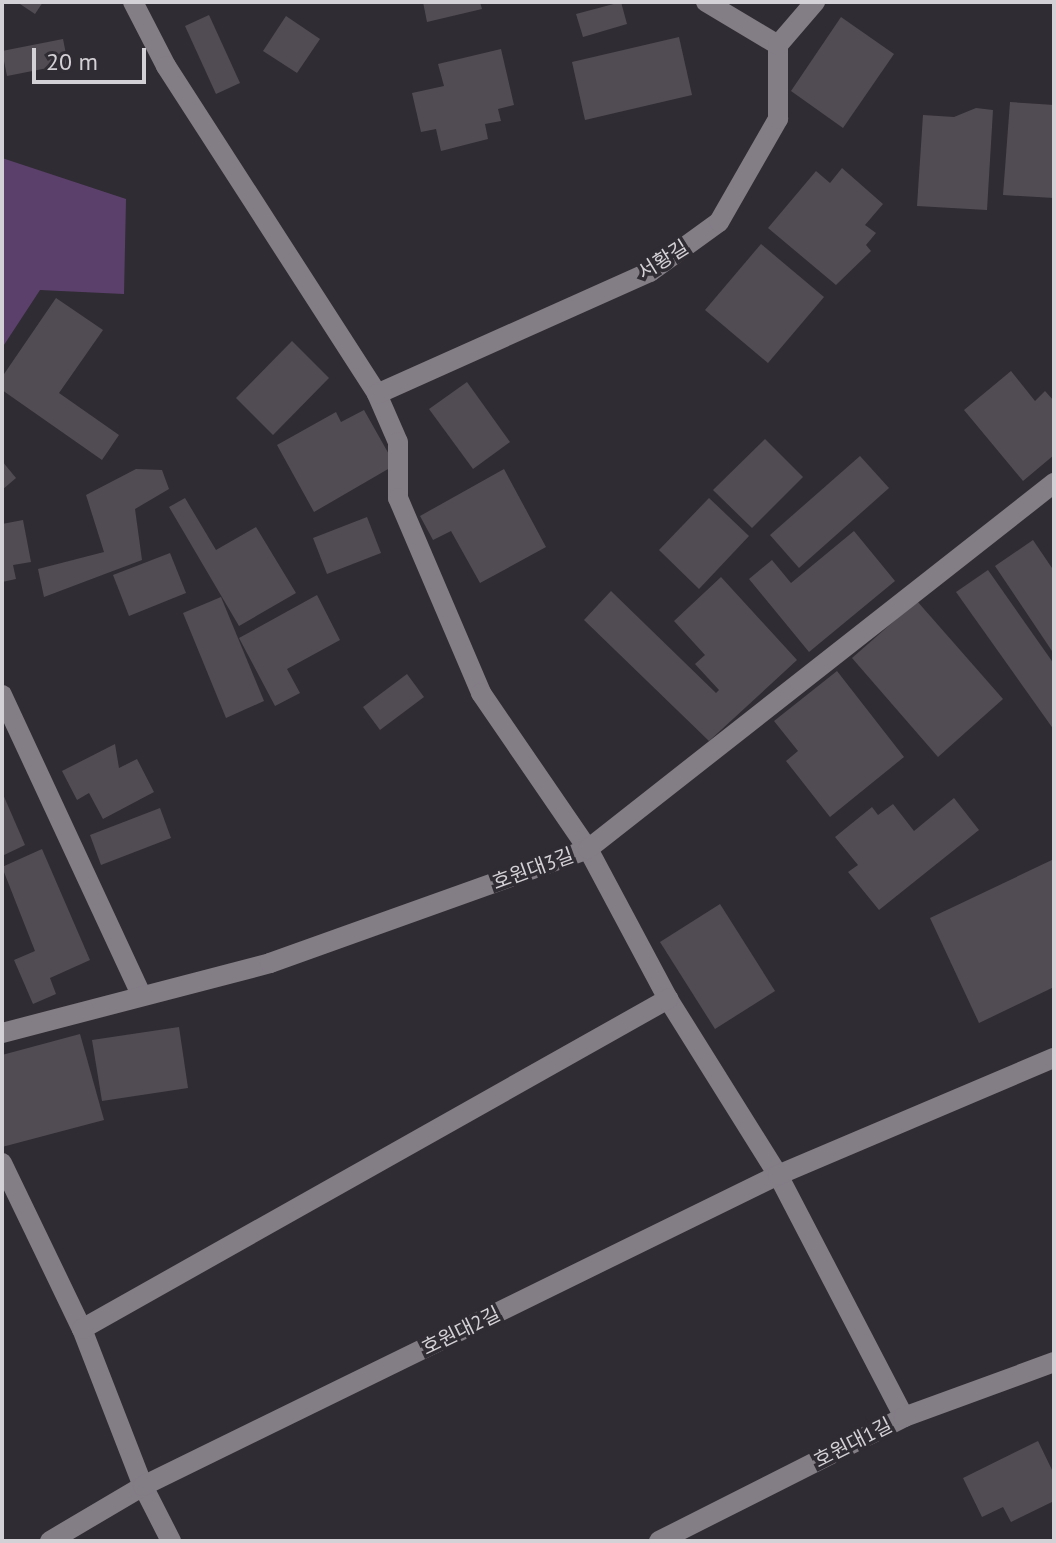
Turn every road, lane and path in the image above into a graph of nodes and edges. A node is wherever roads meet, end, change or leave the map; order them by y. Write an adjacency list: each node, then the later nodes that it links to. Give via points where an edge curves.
1 (133, 2): 5 (street, via 183,93)
2 (706, 2): 4 (street)
3 (815, 2): 4 (street)
4 (778, 45): 5 (street, 서황길, via 778,119 719,222 650,272)
5 (377, 394): 8 (street, via 398,442 398,498 481,693)
6 (1054, 483): 8 (street, 호원대3길)
7 (2, 695): 9 (street)
8 (588, 849): 9 (street, 호원대3길, via 270,963); 10 (street)
9 (141, 994): 11 (street, 호원대3길)
10 (668, 999): 14 (street); 15 (street)
11 (2, 1033)
12 (1054, 1058): 14 (street, 호원대2길)
13 (2, 1163): 15 (street)
14 (778, 1175): 17 (street); 18 (street, 호원대2길)
15 (82, 1329): 18 (street)
16 (1054, 1362): 17 (street, 호원대1길)
17 (904, 1417): 21 (street, 호원대1길)
18 (143, 1486): 19 (street, 호원대2길); 20 (street)
19 (50, 1541)
20 (171, 1541)
21 (659, 1541)

